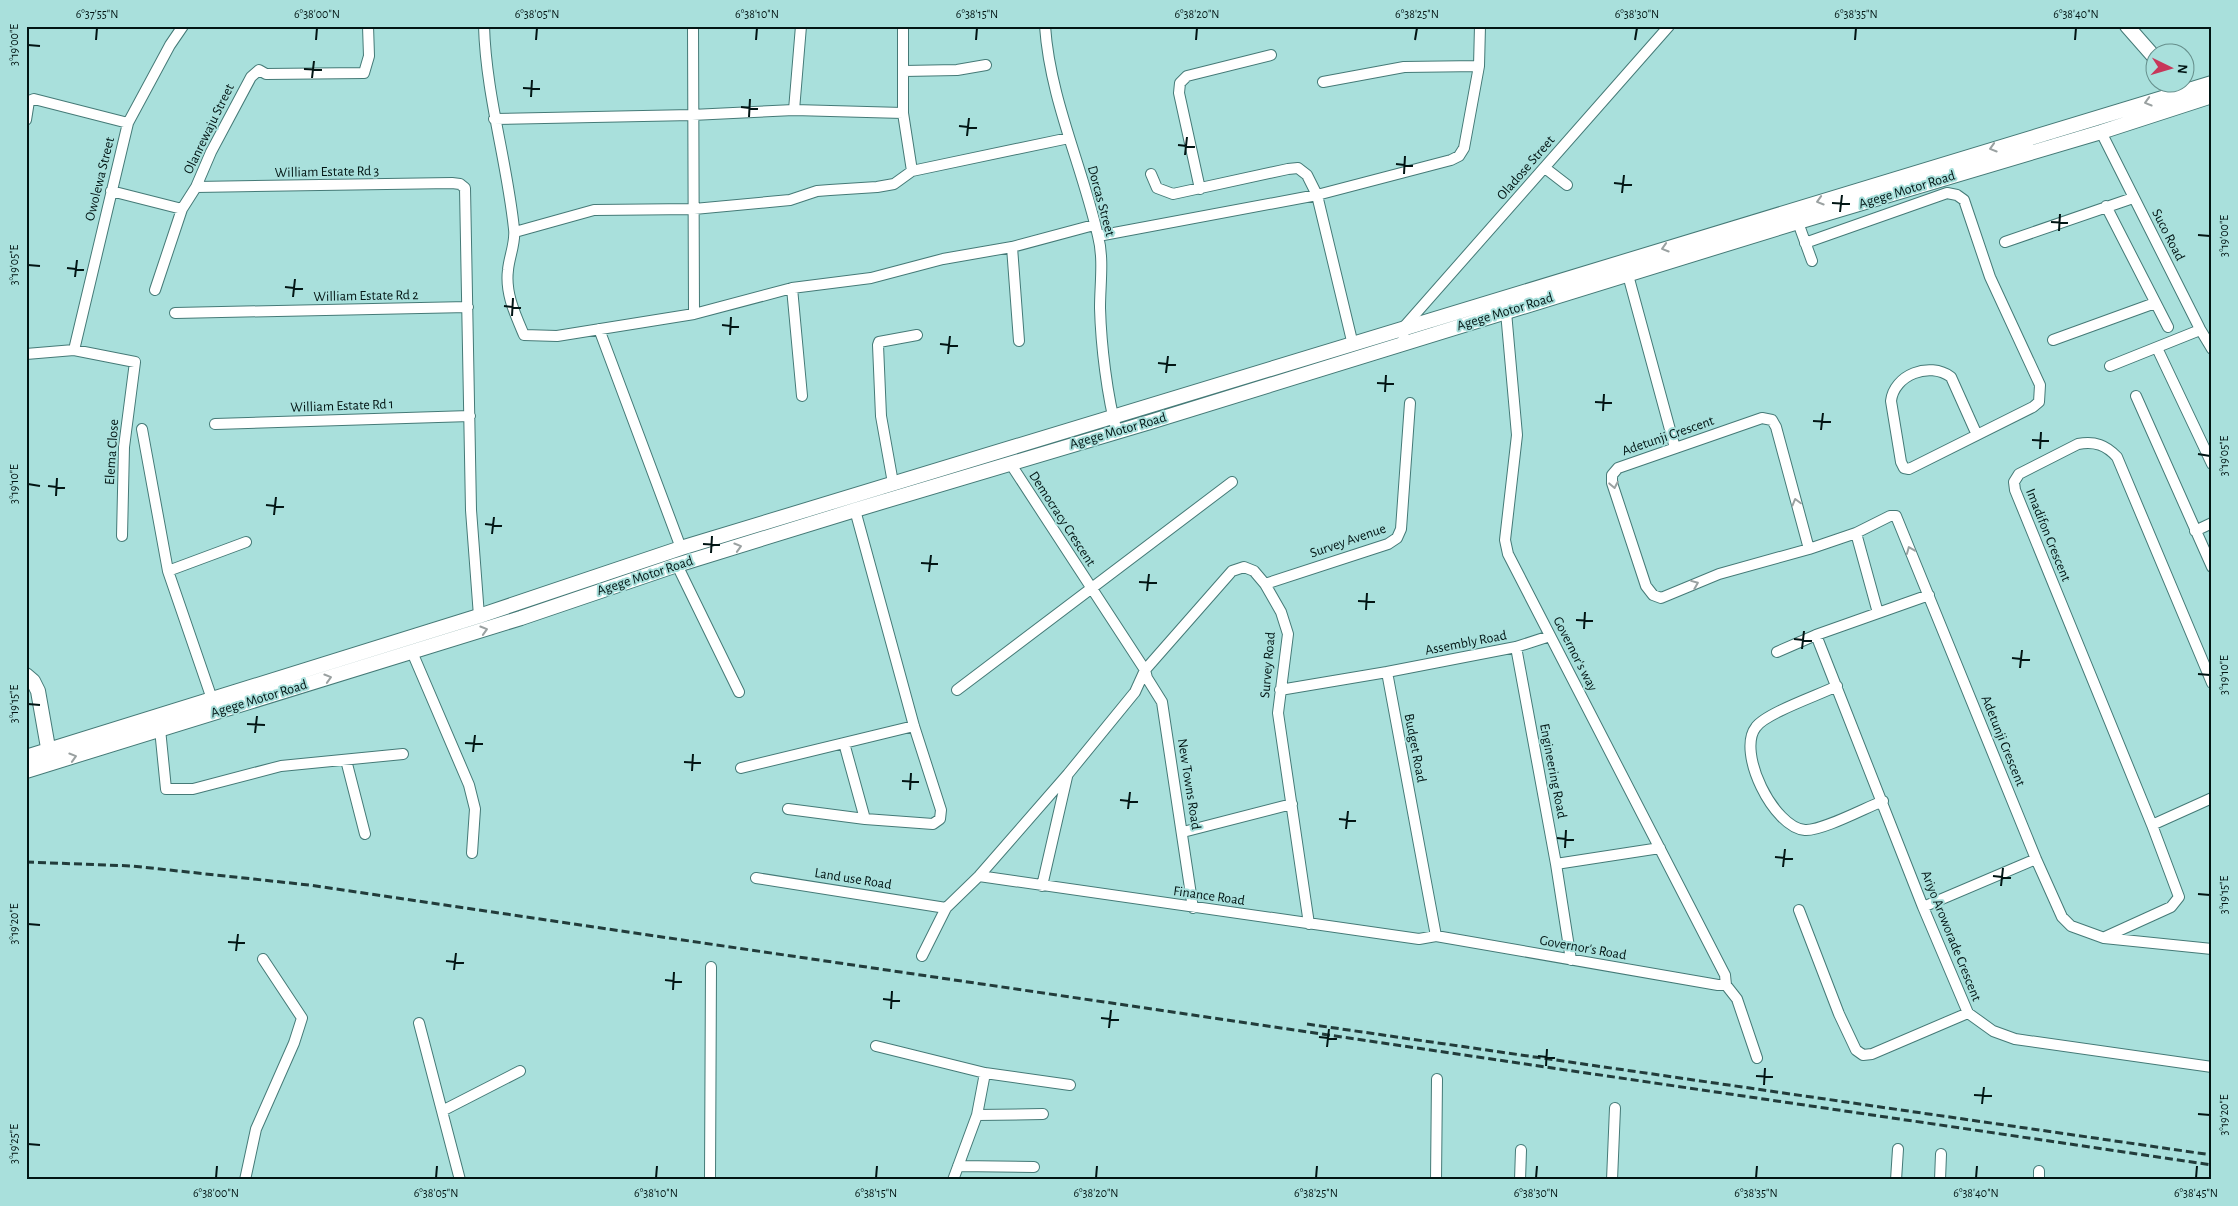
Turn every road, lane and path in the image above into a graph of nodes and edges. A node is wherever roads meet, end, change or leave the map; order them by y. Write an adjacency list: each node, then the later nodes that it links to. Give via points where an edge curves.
1 (184, 26): 26 (street, Owolewa Street, via 170,45)
2 (368, 26): 33 (street, Olanrewaju Street, via 369,56 364,73 266,74 258,70 251,77 210,152)
3 (484, 26): 24 (street)
4 (693, 26): 23 (street)
5 (801, 26): 21 (street)
6 (903, 26): 15 (street)
7 (1045, 26): 28 (street, Dorcas Street, via 1052,82)
8 (1480, 26): 14 (street)
9 (1669, 26): 29 (street, Oladose Street)
10 (2127, 26): 11 (main road)
11 (2146, 48)
12 (1272, 55): 34 (street, via 1186,76 1180,83 1179,93)
13 (986, 65): 15 (street, via 957,70)
14 (1479, 66): 16 (street, via 1404,67); 36 (street, via 1464,148 1459,156)
15 (904, 71): 22 (street)
16 (1323, 82)
17 (2212, 83): 18 (main road, Agege Motor Road)
18 (2196, 85)
19 (2164, 92): 41 (main road, Agege Motor Road, one-way to 41)
20 (2212, 96): 27 (main road, Agege Motor Road)
21 (794, 110): 22 (street); 23 (street)
22 (903, 114): 30 (street)
23 (692, 115): 24 (street); 40 (street)
24 (494, 119): 44 (street)
25 (26, 120): 26 (street, via 29,101 34,99)
26 (128, 122): 35 (street, Owolewa Street)
27 (2101, 132): 37 (street, Suco Road); 42 (main road, Agege Motor Road)
28 (1069, 138): 30 (street); 43 (street, Dorcas Street)
29 (1545, 168): 32 (street); 59 (street, Oladose Street)
30 (912, 170): 40 (street, via 894,184 817,192 790,200)
31 (1150, 174): 34 (street, via 1157,188 1164,192 1173,194)
32 (1566, 186)
33 (196, 188): 39 (street, Olanrewaju Street); 54 (street, William Estate Rd 3, via 460,184 465,188)
34 (1200, 189): 36 (street, via 1298,168 1307,175)
35 (111, 191): 39 (street); 69 (street, Owolewa Street)
36 (1317, 195): 45 (street); 66 (street)
37 (2133, 198): 38 (street); 61 (street, Suco Road)
38 (2106, 206): 46 (street); 53 (street)
39 (182, 209): 52 (street, Olanrewaju Street)
40 (694, 209): 44 (street, via 594,210); 57 (street)
41 (1794, 209): 42 (street); 59 (main road, Agege Motor Road, one-way to 59)
42 (1798, 222): 47 (street); 50 (main road, Agege Motor Road)
43 (1094, 225): 45 (street, Dorcas Street); 48 (street)
44 (515, 232): 60 (street, via 507,291 524,335 557,336)
45 (1098, 236): 76 (street, Dorcas Street, via 1103,342)
46 (2005, 242)
47 (1805, 243): 49 (street); 80 (street, via 1947,193 1964,200 1990,278 2040,385 2039,402 2033,407)
48 (1012, 246): 51 (street, via 943,259 871,278); 64 (street)
49 (1812, 261)
50 (1628, 275): 55 (main road, Agege Motor Road); 81 (street)
51 (792, 288): 57 (street); 72 (street)
52 (155, 290)
53 (2155, 303): 58 (street); 63 (street)
54 (468, 307): 56 (street, William Estate Rd 2); 75 (street)
55 (1506, 312): 65 (main road, Agege Motor Road); 107 (street, Governor's way, via 1516,435 1505,540 1508,554)
56 (175, 313)
57 (694, 314): 60 (street)
58 (2168, 327)
59 (1403, 328): 65 (street); 66 (main road, Agege Motor Road)
60 (599, 329): 95 (street)
61 (2200, 330): 67 (street); 68 (street, Suco Road)
62 (917, 335): 85 (street, via 878,344 881,416)
63 (2053, 340)
64 (1019, 342)
65 (1404, 344): 79 (main road, Agege Motor Road)
66 (1353, 345): 76 (main road, Agege Motor Road)
67 (2157, 348): 71 (street); 83 (street)
68 (2212, 349)
69 (74, 350): 70 (street); 92 (street, Elema Close, via 135,362 124,447)
70 (26, 354)
71 (2110, 366)
72 (802, 396)
73 (2136, 396): 90 (street)
74 (1410, 404): 101 (street, Survey Avenue, via 1401,529 1397,538 1388,544)
75 (470, 416): 77 (street, William Estate Rd 1); 105 (street, via 471,510)
76 (1112, 416): 79 (street, Dorcas Street); 85 (main road, Agege Motor Road)
77 (215, 424)
78 (142, 429): 100 (street)
79 (1117, 432): 82 (main road, Agege Motor Road)
80 (1977, 435): 80 (street, via 1951,377 1945,372 1924,371 1896,384 1891,401 1904,468 1909,470)
81 (1675, 448): 96 (street, Adetunji Crescent, one-way to 81, via 1772,420 1762,418); 96 (street, Adetunji Crescent, one-way to 96, via 1618,468 1612,475 1646,586 1653,595 1661,598 1719,574)
82 (1010, 463): 86 (main road, Agege Motor Road); 102 (street, Democracy Crescent)
83 (2212, 464)
84 (1232, 482): 102 (street)
85 (893, 483): 87 (main road, Agege Motor Road)
86 (855, 510): 89 (main road, Agege Motor Road); 120 (street)
87 (797, 513): 89 (main road); 93 (main road, Agege Motor Road)
88 (2212, 523): 90 (street)
89 (801, 527): 97 (main road, Agege Motor Road, one-way to 89)
90 (2195, 531): 99 (street)
91 (1856, 533): 96 (street, Adetunji Crescent); 103 (street, Adetunji Crescent, one-way to 91, via 1896,516); 104 (street)
92 (122, 536)
93 (711, 539): 95 (main road, Agege Motor Road); 97 (main road)
94 (246, 542): 100 (street)
95 (681, 548): 105 (main road, Agege Motor Road)
96 (1809, 549)
97 (715, 554): 98 (main road, Agege Motor Road)
98 (677, 565): 109 (main road, Agege Motor Road, one-way to 98); 118 (street)
99 (2212, 566)
100 (168, 571): 119 (street)
101 (1264, 584): 111 (street, Survey Road, via 1254,571 1244,567 1232,570); 117 (street, Survey Road, via 1281,612 1288,634)
102 (1093, 589): 111 (street, Democracy Crescent); 116 (street)
103 (1928, 595): 104 (street); 140 (street, Adetunji Crescent)
104 (1878, 613): 106 (street)
105 (479, 616): 119 (main road, Agege Motor Road)
106 (1816, 635): 110 (street); 115 (street, Ariyo Aroworade Crescent)
107 (1550, 636): 108 (street, Assembly Road); 138 (street, Governor's way)
108 (1516, 647): 112 (street, Assembly Road); 141 (street, Engineering Road)
109 (412, 652): 121 (main road, Agege Motor Road, one-way to 109); 139 (street, via 469,785 475,809)
110 (1777, 652)
111 (1145, 670): 129 (street, via 1135,692); 136 (street, New Towns Road, via 1164,708)
112 (1386, 672): 117 (street); 150 (street, Budget Road)
113 (26, 675): 124 (main road, via 38,691)
114 (2212, 683): 135 (street, Imadifon Crescent, via 2112,451 2099,444 2078,444 2019,474 2014,482 2015,490)
115 (1837, 686): 131 (street, Ariyo Aroworade Crescent); 131 (street, via 1776,714 1756,727 1751,736 1756,778 1778,812 1792,826 1804,830 1817,828)
116 (957, 690)
117 (1280, 690): 132 (street, Survey Road, via 1278,713)
118 (739, 692)
119 (212, 699): 124 (main road, Agege Motor Road)
120 (914, 726): 122 (street); 134 (street, via 941,810 940,819 934,824)
121 (160, 729): 124 (main road, Agege Motor Road, one-way to 121); 126 (street, via 166,790 193,790 281,766)
122 (844, 742): 127 (street); 134 (street)
123 (403, 754): 126 (street)
124 (50, 756): 125 (main road, Agege Motor Road); 128 (main road, Agege Motor Road)
125 (26, 757)
126 (346, 760): 137 (street)
127 (741, 768)
128 (26, 771)
129 (1068, 774): 142 (street); 144 (street)
130 (2212, 798): 135 (street)
131 (1883, 800): 145 (street, Ariyo Aroworade Crescent)
132 (1292, 804): 136 (street); 149 (street, Survey Road)
133 (788, 809): 134 (street)
134 (865, 819)
135 (2152, 825): 151 (street, Imadifon Crescent, via 2179,897 2171,907)
136 (1182, 832): 147 (street, New Towns Road)
137 (365, 834)
138 (1660, 848): 141 (street); 157 (street, Governor's way, via 1725,976)
139 (472, 853)
140 (2036, 859): 145 (street); 151 (street, Adetunji Crescent, via 2062,917 2071,926)
141 (1556, 864): 155 (street, Engineering Road)
142 (979, 876): 144 (street, Finance Road); 146 (street)
143 (756, 878): 146 (street, Land use Road)
144 (1042, 886): 147 (street, Finance Road)
145 (1923, 907): 158 (street, Ariyo Aroworade Crescent)
146 (946, 908): 153 (street)
147 (1193, 908): 149 (street, Finance Road)
148 (1799, 910): 158 (street, via 1838,1014 1856,1050 1863,1055)
149 (1309, 924): 150 (street, Finance Road, via 1419,939)
150 (1436, 936): 155 (street, Governor's Road)
151 (2104, 938): 152 (street, Adetunji Crescent)
152 (2212, 949)
153 (922, 956)
154 (263, 959): 176 (street, via 302,1018 256,1129)
155 (1571, 960): 157 (street, Governor's Road)
156 (711, 967): 178 (street)
157 (1726, 984): 161 (street, Governor's way, via 1737,999)
158 (1968, 1014): 162 (street, Ariyo Aroworade Crescent, via 1992,1031 2015,1039)
159 (418, 1024): 168 (street)
160 (876, 1046): 164 (street)
161 (1757, 1058)
162 (2212, 1067)
163 (520, 1071): 168 (street)
164 (985, 1072): 166 (street); 170 (street)
165 (1437, 1079): 180 (street)
166 (1070, 1085)
167 (1615, 1108): 182 (street)
168 (442, 1111): 177 (street)
169 (1044, 1114): 170 (street)
170 (976, 1115): 174 (street)
171 (1898, 1148): 183 (street)
172 (1521, 1150): 181 (street)
173 (1941, 1154): 184 (street)
174 (958, 1166): 175 (street); 179 (street)
175 (1034, 1167)
176 (245, 1180)
177 (460, 1180)
178 (710, 1180)
179 (953, 1180)
180 (1436, 1180)
181 (1520, 1180)
182 (1612, 1180)
183 (1896, 1180)
184 (1940, 1180)

